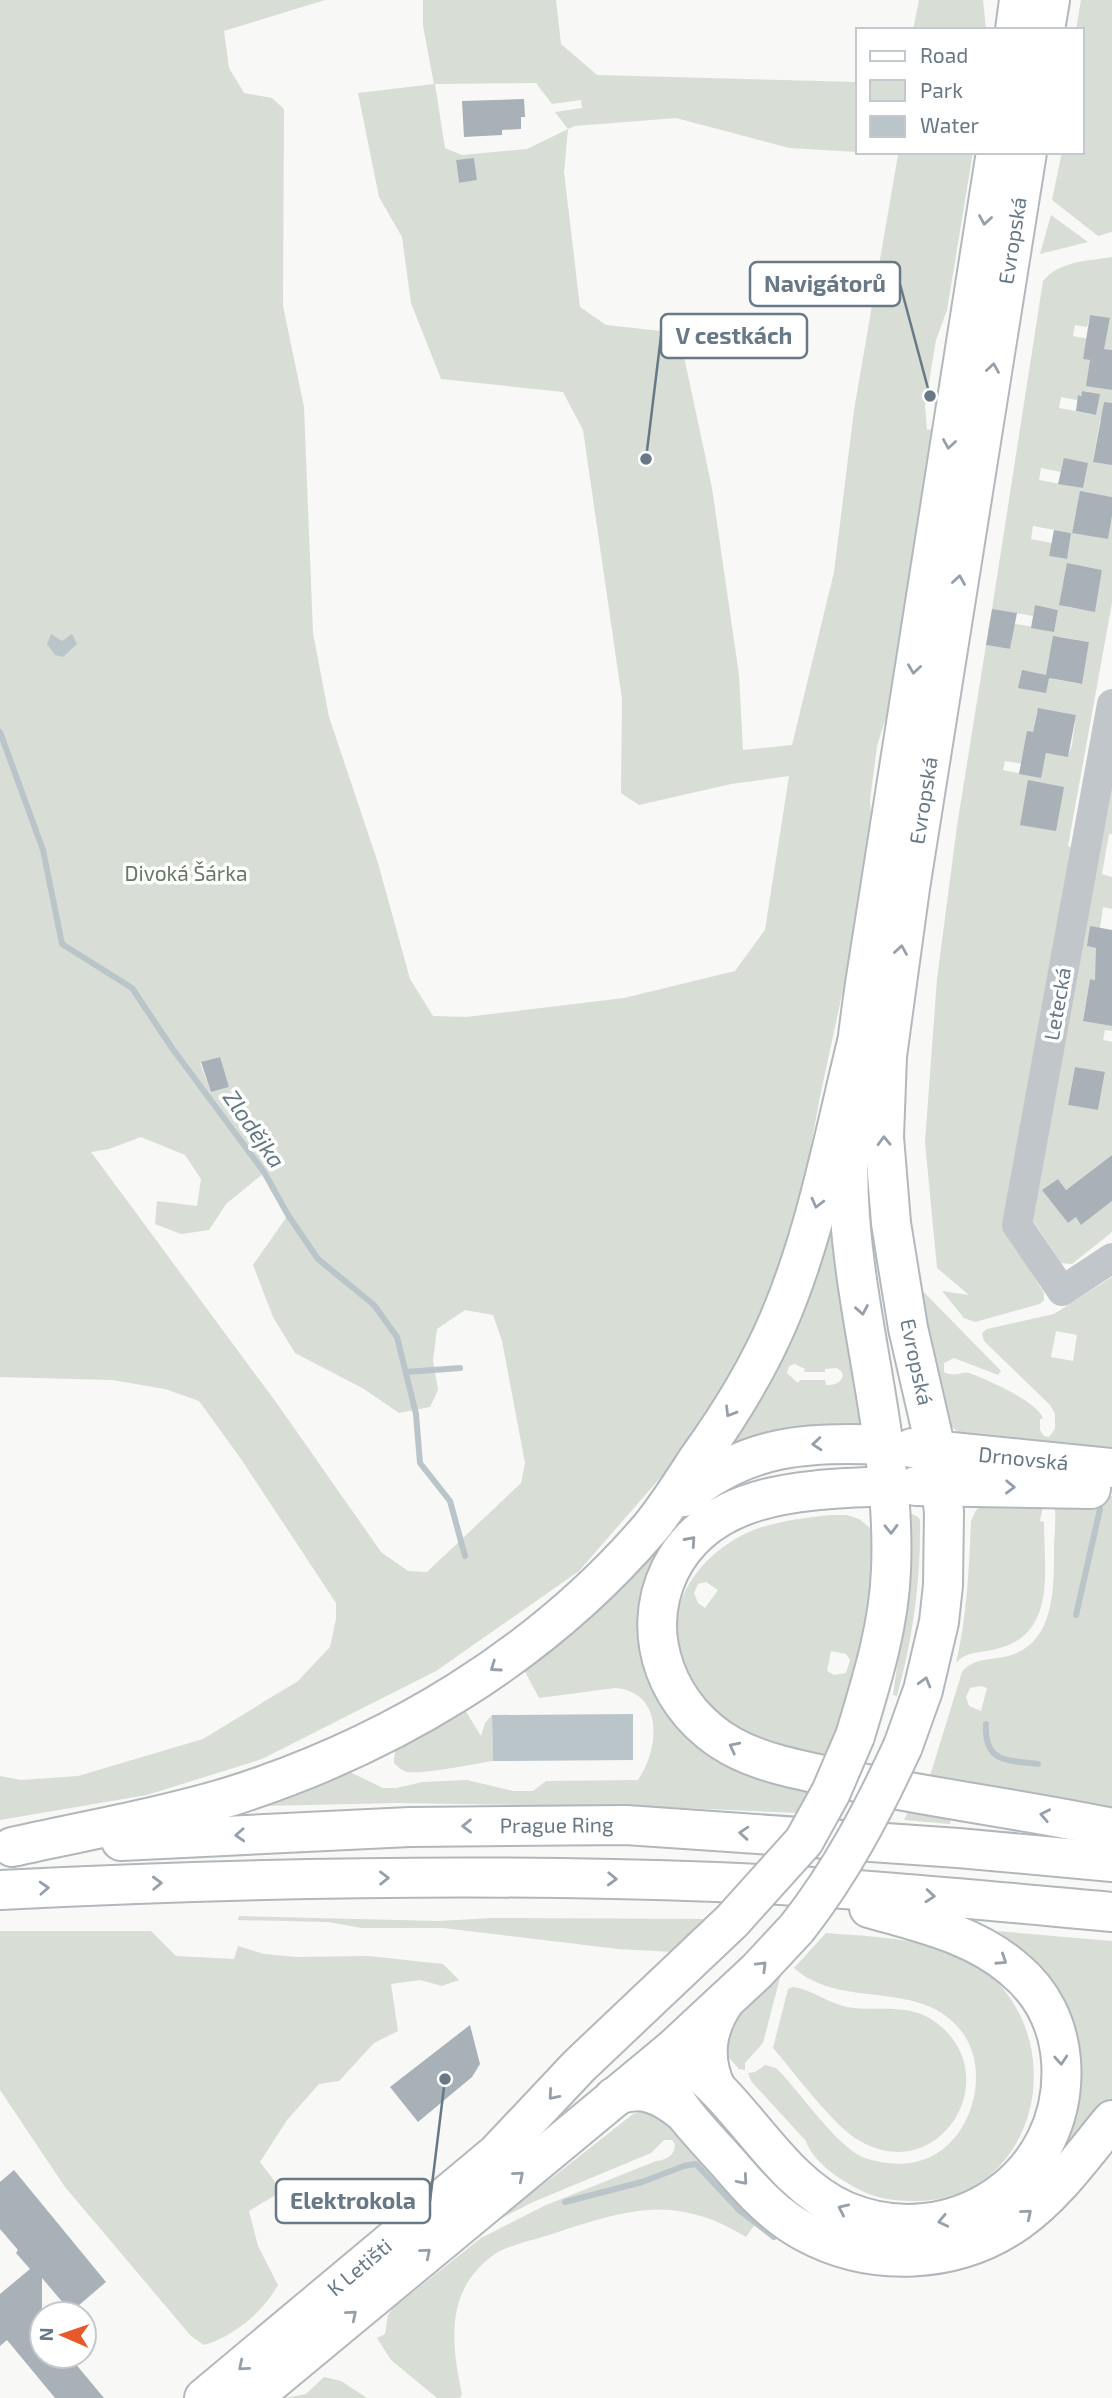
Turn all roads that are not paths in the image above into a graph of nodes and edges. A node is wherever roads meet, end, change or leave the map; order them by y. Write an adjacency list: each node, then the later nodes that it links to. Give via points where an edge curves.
1 (1019, 0): 3 (main road)
2 (1050, 0): 4 (main road)
3 (1014, 28)
4 (1045, 28)
5 (996, 154): 8 (main road, Evropská, one-way to 8)
6 (1027, 154): 11 (main road, Evropská, one-way to 6, via 908,1328 891,1223 884,1137 887,1056)
7 (1112, 704): 9 (street, Letecká, via 1017,1225 1062,1291)
8 (857, 1042): 10 (main road, Evropská, one-way to 10, via 849,1147 850,1215); 15 (main road, one-way to 15, via 808,1238 778,1323 724,1423)
9 (1112, 1258)
10 (885, 1445): 11 (main road); 13 (main road, Evropská); 15 (main road, one-way to 15, via 817,1444 743,1459 696,1486)
11 (939, 1468): 12 (main road, Drnovská); 13 (main road); 14 (main road, Drnovská, one-way to 14); 17 (main road, Evropská, one-way to 11, via 939,1622 944,1543)
12 (1112, 1468)
13 (890, 1486): 16 (main road, Evropská, one-way to 16, via 887,1606); 18 (main road, one-way to 13, via 942,1800 784,1766 715,1736 679,1700 663,1666 658,1611 671,1569 695,1536 720,1516 760,1499 799,1491)
14 (1112, 1489)
15 (654, 1523): 19 (main road, one-way to 19, via 592,1589 528,1643 461,1690 375,1738 297,1772 193,1807)
16 (855, 1736): 24 (main road, K Letišti, bridge, via 804,1840 732,1922)
17 (903, 1746): 25 (main road, K Letišti, one-way to 17, bridge, via 797,1928 834,1878)
18 (1112, 1828)
19 (6, 1847): 20 (main road, Prague Ring, one-way to 19, via 626,1825 410,1827)
20 (1112, 1862)
21 (764, 1885): 22 (main road, one-way to 21, via 389,1878 578,1877); 23 (main road, one-way to 23); 28 (main road, one-way to 28, via 918,1922 965,1939 1013,1968 1040,1996 1052,2020 1060,2051 1059,2101 1049,2135 1030,2166 1007,2189 952,2219 906,2225 863,2217 813,2191)
22 (0, 1890)
23 (1112, 1912)
24 (672, 1978): 26 (main road, K Letišti); 27 (main road, via 660,2009)
25 (725, 2001): 27 (main road, K Letišti); 28 (main road, via 708,2037 708,2063)
26 (600, 2045): 27 (main road, via 630,2037); 32 (main road, K Letišti, one-way to 32, via 484,2165)
27 (669, 2047): 28 (main road); 29 (main road, K Letišti); 30 (main road, via 670,2094)
28 (716, 2088)
29 (614, 2097): 30 (main road, via 630,2092 658,2095); 33 (main road, K Letišti, one-way to 29)
30 (690, 2118): 31 (main road, one-way to 31, via 759,2199 804,2232 857,2252 913,2257 968,2247 1019,2221 1060,2183)
31 (1112, 2120)
32 (204, 2398)
33 (252, 2398)

